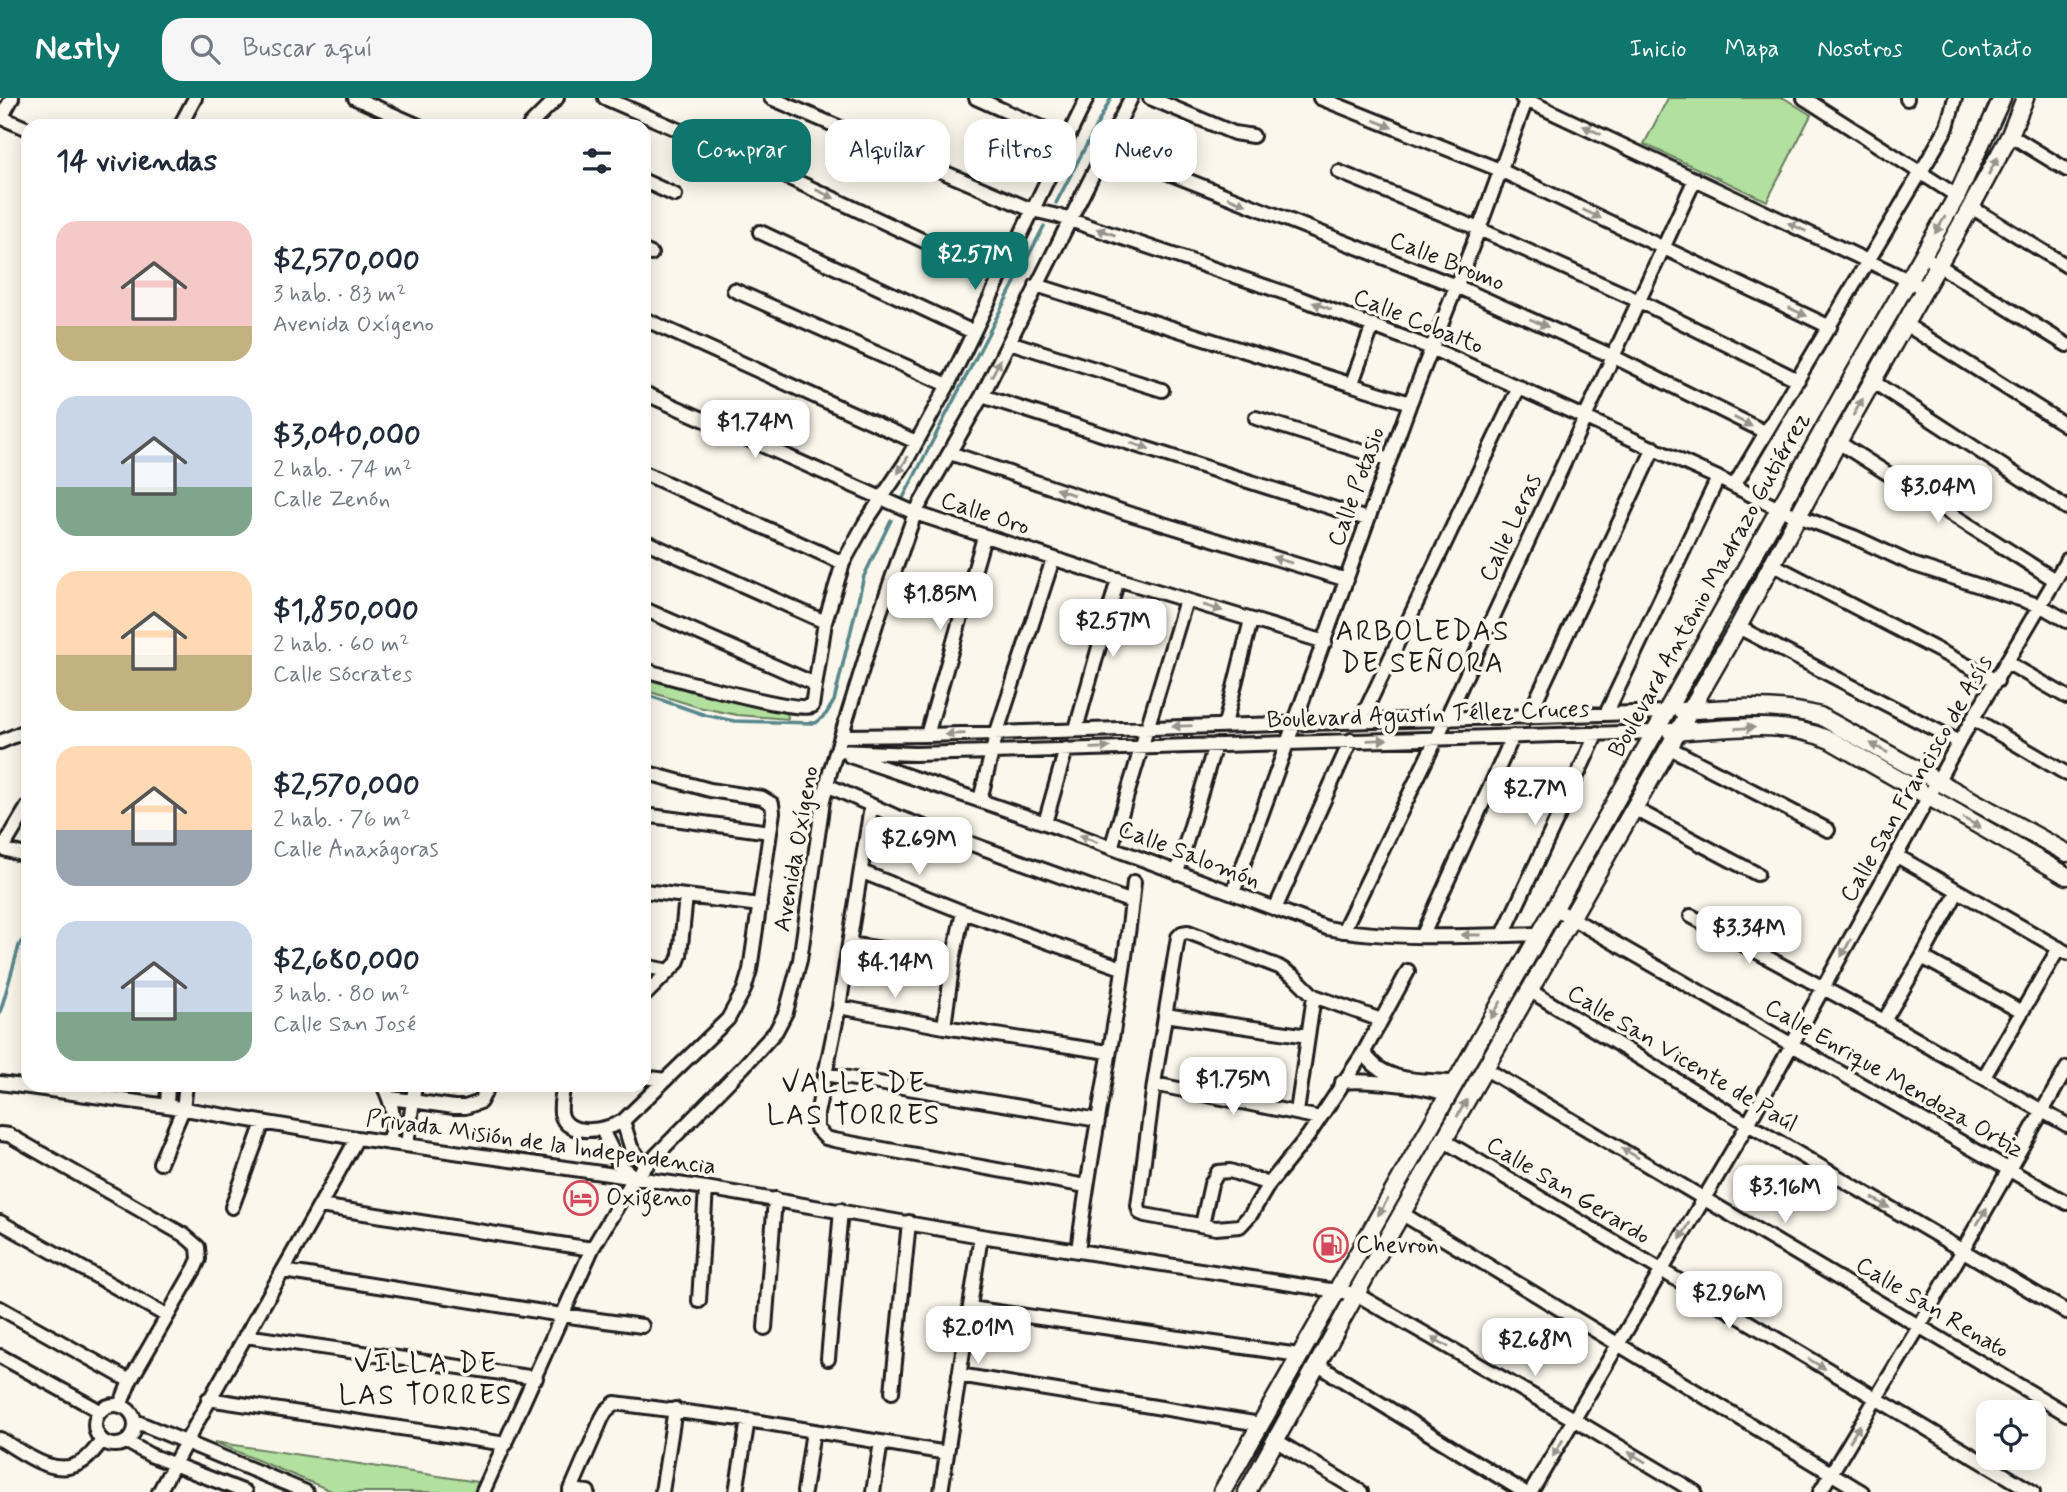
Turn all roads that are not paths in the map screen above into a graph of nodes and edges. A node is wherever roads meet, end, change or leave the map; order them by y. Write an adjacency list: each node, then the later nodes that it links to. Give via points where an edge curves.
1 (12, 98): 19 (street)
2 (195, 98): 20 (street)
3 (355, 98): 18 (street)
4 (387, 98): 18 (street)
5 (557, 98): 22 (street)
6 (605, 98): 50 (street, one-way to 50)
7 (771, 98): 41 (street, Calle Cobalto)
8 (976, 98): 23 (street)
9 (1087, 98): 25 (street)
10 (1131, 98): 24 (street, Avenida Oxígeno)
11 (1150, 98): 28 (street, via 1234,133)
12 (1320, 98): 29 (street, one-way to 29)
13 (1525, 98): 29 (street, Calle Potasio); 34 (street, one-way to 13)
14 (1804, 98): 32 (street)
15 (1955, 98): 32 (street, via 1947,127)
16 (2002, 98): 39 (street, Boulevard Antônio Madrazo Gutiérrez)
17 (2025, 98): 27 (street, Boulevard Antônio Madrazo Gutiérrez)
18 (377, 107): 21 (street)
19 (0, 118): 26 (street)
20 (184, 119)
21 (404, 119)
22 (536, 119)
23 (1023, 119)
24 (1120, 119)
25 (1076, 122)
26 (21, 126)
27 (2010, 135): 30 (street); 40 (street, Boulevard Antônio Madrazo Gutiérrez, one-way to 27)
28 (1253, 136)
29 (1500, 170): 43 (street, Calle Potasio); 45 (street, one-way to 45)
30 (2067, 170)
31 (1339, 172): 43 (street)
32 (1920, 174): 39 (street); 47 (street)
33 (1090, 177): 42 (street, Avenida Oxígeno)
34 (1695, 179): 45 (street, Calle Leras); 47 (street, one-way to 34)
35 (1046, 182): 41 (street)
36 (1191, 182): 53 (street, Calle Bromo, one-way to 53)
37 (651, 184): 38 (street)
38 (675, 195)
39 (1957, 196): 46 (street, Boulevard Antônio Madrazo Gutiérrez, one-way to 46)
40 (1971, 207): 48 (street, Boulevard Antônio Madrazo Gutiérrez); 49 (street)
41 (1032, 210): 42 (street, Calle Cobalto); 50 (street)
42 (1068, 220): 52 (street, Avenida Oxígeno); 59 (street, Calle Cobalto, one-way to 42)
43 (1479, 229): 53 (street, Calle Potasio); 56 (street)
44 (761, 232): 61 (street)
45 (1663, 249): 56 (street, Calle Leras); 60 (street, one-way to 60)
46 (1922, 255): 48 (street); 51 (street, Boulevard Antônio Madrazo Gutiérrez)
47 (1867, 260): 51 (street); 60 (street)
48 (1937, 265): 55 (street, Boulevard Antônio Madrazo Gutiérrez); 63 (street)
49 (2067, 266)
50 (1001, 277): 61 (street)
51 (1908, 280): 55 (street); 89 (street, Boulevard Antônio Madrazo Gutiérrez)
52 (1037, 285): 62 (street, Avenida Oxígeno); 68 (street)
53 (1456, 286): 64 (street, Calle Potasio); 65 (street, Calle Bromo, one-way to 65)
54 (734, 290): 69 (street)
55 (1924, 290): 58 (street, Boulevard Antônio Madrazo Gutiérrez)
56 (1639, 301): 65 (street, Calle Leras); 66 (street)
57 (651, 322): 79 (street)
58 (1905, 324): 67 (street, Boulevard Antônio Madrazo Gutiérrez); 77 (street)
59 (1373, 325): 64 (street, Calle Cobalto); 68 (street)
60 (1830, 327): 66 (street)
61 (973, 332): 69 (street)
62 (1009, 342): 71 (street); 73 (street, Avenida Oxígeno, one-way to 62)
63 (2067, 345)
64 (1431, 348): 70 (street, Calle Cobalto); 74 (street, Calle Potasio)
65 (1614, 357): 76 (street, Calle Leras); 78 (street, Calle Bromo, one-way to 78)
66 (1798, 380): 78 (street)
67 (1872, 381): 80 (street, Boulevard Antônio Madrazo Gutiérrez, one-way to 67); 88 (street)
68 (1352, 383): 74 (street)
69 (948, 385): 79 (street)
70 (1519, 387): 76 (street, Calle Cobalto); 121 (street)
71 (1162, 390)
72 (651, 396): 87 (street, Calle Oro)
73 (982, 396): 82 (street, Avenida Oxígeno); 92 (street, one-way to 92)
74 (1410, 402): 83 (street, Calle Potasio)
75 (1256, 418): 83 (street)
76 (1585, 418): 81 (street, Calle Cobalto); 119 (street, Calle Leras)
77 (2067, 426)
78 (1765, 432): 86 (street)
79 (916, 442): 87 (street, one-way to 87)
80 (1838, 442): 91 (street, Boulevard Antônio Madrazo Gutiérrez); 101 (street)
81 (1654, 448): 85 (street, Calle Cobalto); 118 (street)
82 (950, 453): 90 (street, Avenida Oxígeno); 100 (street, one-way to 82)
83 (1389, 460): 92 (street, Calle Potasio)
84 (651, 476): 97 (street)
85 (1718, 478): 86 (street, Calle Cobalto); 117 (street)
86 (1734, 486): 89 (street, Calle Cobalto)
87 (880, 498): 90 (street, Calle Oro); 97 (street)
88 (2067, 508)
89 (1779, 509): 91 (street, Calle Cobalto); 116 (street, Boulevard Antônio Madrazo Gutiérrez)
90 (915, 513): 93 (street, Calle Oro); 132 (street, Avenida Oxígeno)
91 (1798, 515): 98 (street, Boulevard Antônio Madrazo Gutiérrez); 103 (street, Calle Cobalto, via 1912,564)
92 (1367, 519): 100 (street, Calle Potasio)
93 (984, 537): 95 (street, Calle Oro); 131 (street)
94 (651, 544): 107 (street)
95 (1053, 559): 99 (street, Calle Oro); 126 (street)
96 (2067, 560): 101 (street, Calle San Francisco de Asís)
97 (843, 564): 107 (street)
98 (1772, 564): 108 (street, Boulevard Antônio Madrazo Gutiérrez); 112 (street)
99 (1118, 579): 102 (street, Calle Oro); 125 (street)
100 (1347, 580): 109 (street, Calle Potasio)
101 (2056, 580): 103 (street, Calle San Francisco de Asís)
102 (1186, 600): 105 (street, Calle Oro, one-way to 105); 124 (street)
103 (2041, 606): 106 (street, Calle Cobalto); 110 (street, Calle San Francisco de Asís)
104 (651, 612): 113 (street)
105 (1251, 620): 109 (street, Calle Oro); 123 (street)
106 (2067, 621)
107 (825, 622): 113 (street)
108 (1738, 626): 115 (street, Boulevard Antônio Madrazo Gutiérrez); 138 (street)
109 (1325, 642): 122 (street, Calle Potasio)
110 (2008, 663): 112 (street, Calle San Francisco de Asís); 114 (street)
111 (651, 672): 113 (street, via 801,708 812,706)
112 (1997, 681): 120 (street, Calle San Francisco de Asís)
113 (815, 684)
114 (2067, 697)
115 (1688, 710): 116 (street, Boulevard Agustín Téllez Cruces); 128 (street, Boulevard Antônio Madrazo Gutiérrez); 147 (street, Boulevard Agustín Téllez Cruces, one-way to 115, via 1820,716 1779,709)
116 (1667, 712): 117 (street, Boulevard Agustín Téllez Cruces); 127 (street, Boulevard Antônio Madrazo Gutiérrez)
117 (1606, 714): 118 (street, Boulevard Agustín Téllez Cruces)
118 (1528, 717): 119 (street, Boulevard Agustín Téllez Cruces)
119 (1446, 719): 121 (street, Boulevard Agustín Téllez Cruces); 134 (street, Calle Leras)
120 (1974, 719): 138 (street, Calle San Francisco de Asís); 146 (street)
121 (1361, 720): 122 (street, Boulevard Agustín Téllez Cruces)
122 (1294, 722): 123 (street, Boulevard Agustín Téllez Cruces); 137 (street, Calle Potasio)
123 (1226, 724): 124 (street, Boulevard Agustín Téllez Cruces, one-way to 124)
124 (1147, 727): 125 (street, Boulevard Agustín Téllez Cruces); 140 (street)
125 (1076, 729): 126 (street, Boulevard Agustín Téllez Cruces)
126 (997, 732): 131 (street, Boulevard Agustín Téllez Cruces, one-way to 131); 144 (street)
127 (1656, 732): 128 (street, Boulevard Agustín Téllez Cruces); 130 (street, Boulevard Agustín Téllez Cruces); 174 (street, Boulevard Antônio Madrazo Gutiérrez)
128 (1676, 732): 141 (street, Boulevard Antônio Madrazo Gutiérrez); 149 (street, Boulevard Agustín Téllez Cruces, one-way to 149, via 1770,727 1812,732)
129 (21, 733): 136 (street)
130 (1597, 733): 133 (street, Boulevard Agustín Téllez Cruces); 184 (street)
131 (927, 735): 132 (street, Boulevard Agustín Téllez Cruces)
132 (842, 736): 143 (street, Avenida Oxígeno)
133 (1513, 736): 134 (street, Boulevard Agustín Téllez Cruces); 183 (street)
134 (1435, 738): 135 (street, Boulevard Agustín Téllez Cruces, one-way to 134); 180 (street, Calle Leras)
135 (1350, 740): 137 (street, Boulevard Agustín Téllez Cruces); 175 (street)
136 (0, 741)
137 (1286, 742): 139 (street, Boulevard Agustín Téllez Cruces); 170 (street, Calle Potasio)
138 (1959, 742): 147 (street, Calle San Francisco de Asís)
139 (1215, 744): 140 (street, Boulevard Agustín Téllez Cruces); 164 (street)
140 (1140, 746): 142 (street, Boulevard Agustín Téllez Cruces, one-way to 140); 159 (street)
141 (1668, 747): 152 (street, Boulevard Antônio Madrazo Gutiérrez); 156 (street)
142 (1066, 749): 144 (street, Boulevard Agustín Téllez Cruces); 155 (street)
143 (836, 751): 144 (street, Boulevard Agustín Téllez Cruces); 148 (street, Avenida Oxígeno); 150 (street, Calle Salomón)
144 (992, 752): 150 (street)
145 (651, 774): 157 (street, via 769,801 773,812)
146 (2067, 774)
147 (1938, 781): 149 (street, Calle San Francisco de Asís); 160 (street, Boulevard Agustín Téllez Cruces)
148 (827, 785): 151 (street); 244 (street, Avenida Oxígeno, via 800,960 786,1012 776,1031 744,1066)
149 (1928, 799): 162 (street, Calle San Francisco de Asís); 166 (street, Boulevard Agustín Téllez Cruces, one-way to 166)
150 (980, 800): 155 (street, Calle Salomón)
151 (871, 807): 163 (street); 172 (street)
152 (1633, 808): 165 (street); 178 (street, Boulevard Antônio Madrazo Gutiérrez)
153 (21, 817): 158 (street)
154 (651, 817): 157 (street)
155 (1045, 823): 159 (street, Calle Salomón, one-way to 155)
156 (1828, 830)
157 (770, 832): 173 (street)
158 (1, 848): 161 (street)
159 (1111, 848): 164 (street, Calle Salomón)
160 (2067, 853)
161 (21, 854)
162 (1897, 856): 168 (street); 194 (street, Calle San Francisco de Asís, one-way to 194)
163 (862, 872): 176 (street); 185 (street)
164 (1177, 873): 170 (street, Calle Salomón)
165 (1757, 874)
166 (2067, 876)
167 (1134, 882): 172 (street)
168 (1958, 891): 186 (street); 187 (street)
169 (651, 892): 171 (street)
170 (1233, 893): 175 (street, Calle Salomón)
171 (686, 896): 173 (street); 191 (street, via 680,955)
172 (1132, 902): 190 (street)
173 (760, 905): 212 (street, via 750,970 736,1006)
174 (1554, 908): 178 (street, Calle Enrique Mendoza Ortiz); 182 (street, Boulevard Antônio Madrazo Gutiérrez)
175 (1275, 909): 180 (street, Calle Salomón)
176 (963, 912): 188 (street); 190 (street)
177 (1691, 916): 194 (street)
178 (1570, 917): 195 (street, Boulevard Antônio Madrazo Gutiérrez); 204 (street, Calle Enrique Mendoza Ortiz)
179 (1175, 921): 181 (street)
180 (1343, 931): 183 (street, Calle Salomón)
181 (1182, 933): 196 (street, via 1279,967); 199 (street)
182 (1539, 934): 184 (street, Calle Salomón); 217 (street, Boulevard Antônio Madrazo Gutiérrez, one-way to 217)
183 (1423, 935): 184 (street, Calle Salomón, one-way to 183)
184 (1503, 935)
185 (849, 944): 188 (street); 197 (street)
186 (2063, 951): 198 (street)
187 (1923, 957): 198 (street); 201 (street)
188 (953, 960): 202 (street)
189 (651, 968): 191 (street)
190 (1122, 968): 205 (street)
191 (669, 971): 193 (street)
192 (1408, 971): 200 (street)
193 (651, 989)
194 (1823, 989): 201 (street); 204 (street, Calle San Francisco de Asís)
195 (1529, 990): 207 (street, Boulevard Antônio Madrazo Gutiérrez); 235 (street, Calle San Vicente de Paúl)
196 (1314, 996): 200 (street); 203 (street)
197 (839, 1007): 202 (street); 209 (street)
198 (2020, 1011): 210 (street)
199 (1165, 1015): 203 (street); 215 (street)
200 (1381, 1020): 206 (street)
201 (1884, 1021): 210 (street)
202 (944, 1027): 205 (street)
203 (1308, 1036): 230 (street)
204 (1791, 1044): 235 (street, Calle San Francisco de Asís); 245 (street, Calle Enrique Mendoza Ortiz)
205 (1108, 1052): 232 (street)
206 (1364, 1052): 213 (street); 217 (street, via 1371,1063 1389,1074)
207 (1484, 1068): 240 (street, Boulevard Antônio Madrazo Gutiérrez, one-way to 207); 250 (street, Calle San Renato, one-way to 207)
208 (2067, 1068): 229 (street)
209 (825, 1074): 232 (street); 248 (street, via 817,1129 826,1138)
210 (1984, 1077): 229 (street)
211 (651, 1078): 212 (street)
212 (665, 1080): 233 (street)
213 (1342, 1082): 217 (street); 231 (street)
214 (0, 1083): 216 (street, Privada Misión de la Independencia)
215 (1154, 1084): 230 (street); 259 (street, via 1140,1213)
216 (21, 1086)
217 (1451, 1089): 266 (street, Boulevard Antônio Madrazo Gutiérrez, one-way to 266)
218 (65, 1092): 227 (street, Privada Misión de la Independencia)
219 (168, 1092): 227 (street)
220 (185, 1092): 228 (street)
221 (387, 1092): 225 (street)
222 (414, 1092): 226 (street)
223 (485, 1092): 226 (street, via 480,1102 465,1107)
224 (563, 1092): 237 (street, via 561,1114 565,1121 582,1129)
225 (391, 1098): 226 (street); 241 (street)
226 (412, 1101): 242 (street)
227 (167, 1106): 228 (street, Privada Misión de la Independencia)
228 (183, 1109): 234 (street, Privada Misión de la Independencia); 243 (street)
229 (2043, 1111): 236 (street); 245 (street)
230 (1297, 1112): 231 (street)
231 (1320, 1118): 247 (street)
232 (1098, 1120): 248 (street)
233 (623, 1121): 237 (street); 244 (street, via 631,1147)
234 (263, 1123): 239 (street, Privada Misión de la Independencia); 254 (street)
235 (1748, 1124): 250 (street, Calle San Francisco de Asís); 263 (street, Calle San Vicente de Paúl, one-way to 263)
236 (2067, 1125)
237 (602, 1130): 246 (street, via 619,1164)
238 (0, 1133): 273 (street, via 198,1247 195,1268)
239 (357, 1138): 241 (street, Privada Misión de la Independencia); 253 (street)
240 (1443, 1140): 256 (street, Boulevard Antônio Madrazo Gutiérrez); 265 (street, Calle San Gerardo)
241 (389, 1143): 242 (street, Privada Misión de la Independencia)
242 (407, 1145): 246 (street, Privada Misión de la Independencia)
243 (160, 1163)
244 (645, 1166): 246 (street, Avenida Oxígeno)
245 (2008, 1170): 252 (street, Calle Enrique Mendoza Ortiz); 263 (street, one-way to 245)
246 (634, 1178): 249 (street, Privada Misión de la Independencia); 261 (street, Avenida Oxígeno)
247 (1269, 1184): 259 (street, via 1240,1226); 259 (street, via 1230,1171 1218,1172)
248 (1086, 1186): 262 (street)
249 (706, 1188): 251 (street, Privada Misión de la Independencia); 268 (street)
250 (1705, 1197): 265 (street, Calle San Francisco de Asís, one-way to 265); 274 (street, Calle San Renato)
251 (775, 1199): 255 (street, Privada Misión de la Independencia); 276 (street)
252 (2067, 1203)
253 (320, 1206): 261 (street); 264 (street)
254 (232, 1207)
255 (841, 1210): 258 (street, Privada Misión de la Independencia); 281 (street)
256 (1401, 1213): 267 (street, Boulevard Antônio Madrazo Gutiérrez); 278 (street)
257 (0, 1222): 273 (street)
258 (909, 1222): 260 (street, Privada Misión de la Independencia); 286 (street)
259 (1202, 1225)
260 (981, 1236): 262 (street, Privada Misión de la Independencia); 270 (street)
261 (592, 1249): 272 (street, Avenida Oxígeno)
262 (1078, 1251): 266 (street, Privada Misión de la Independencia)
263 (1962, 1251): 271 (street, Calle San Vicente de Paúl); 274 (street)
264 (283, 1271): 272 (street); 277 (street)
265 (1662, 1272): 278 (street, Calle San Francisco de Asís); 288 (street, Calle San Gerardo, one-way to 288)
266 (1336, 1290): 267 (street, Privada Misión de la Independencia); 279 (street, Boulevard Antônio Madrazo Gutiérrez)
267 (1356, 1294): 282 (street, Boulevard Antônio Madrazo Gutiérrez); 294 (street, Privada Misión de la Independencia, one-way to 267)
268 (699, 1301)
269 (0, 1308): 285 (street)
270 (970, 1308): 279 (street); 283 (street)
271 (2067, 1312)
272 (562, 1315): 275 (street); 284 (street, Avenida Oxígeno)
273 (167, 1316): 285 (street)
274 (1920, 1325): 288 (street); 292 (street, Calle San Renato)
275 (642, 1326)
276 (765, 1328)
277 (245, 1336): 284 (street); 287 (street)
278 (1617, 1345): 294 (street, Calle San Francisco de Asís); 307 (street)
279 (1299, 1355): 296 (street, Boulevard Antônio Madrazo Gutiérrez)
280 (0, 1356): 291 (street)
281 (828, 1359)
282 (1318, 1365): 299 (street, Boulevard Antônio Madrazo Gutiérrez); 322 (street)
283 (960, 1375): 296 (street); 305 (street)
284 (536, 1378): 304 (street, Avenida Oxígeno)
285 (130, 1381): 289 (street)
286 (892, 1392)
287 (208, 1399): 302 (street); 304 (street)
288 (1875, 1399): 307 (street, one-way to 288); 327 (street, Calle San Gerardo)
289 (120, 1406): 291 (street); 295 (street)
290 (675, 1409): 293 (street); 308 (street, via 630,1403 611,1406); 314 (street)
291 (100, 1411): 300 (street, via 95,1426)
292 (2067, 1414)
293 (748, 1420): 297 (street); 315 (street)
294 (1575, 1420): 323 (street, Calle San Francisco de Asís, one-way to 323); 324 (street, Privada Misión de la Independencia, one-way to 294)
295 (135, 1421): 301 (street); 302 (street)
296 (1260, 1424): 319 (street, Boulevard Antônio Madrazo Gutiérrez)
297 (813, 1431): 303 (street); 316 (street)
298 (0, 1439): 300 (street, via 59,1467 79,1464)
299 (1275, 1440): 320 (street, Boulevard Antônio Madrazo Gutiérrez); 321 (street)
300 (102, 1441): 301 (street, via 114,1446)
301 (127, 1442): 306 (street)
302 (185, 1442): 306 (street); 311 (street)
303 (881, 1442): 305 (street); 317 (street)
304 (506, 1444): 312 (street, Avenida Oxígeno)
305 (947, 1453): 318 (street)
306 (174, 1463): 309 (street); 310 (street)
307 (1831, 1472): 325 (street); 326 (street)
308 (570, 1491): 313 (street)
309 (159, 1492)
310 (244, 1492)
311 (306, 1492)
312 (483, 1492)
313 (588, 1492)
314 (662, 1492)
315 (736, 1492)
316 (804, 1492)
317 (873, 1492)
318 (942, 1492)
319 (1222, 1492)
320 (1247, 1492)
321 (1361, 1492)
322 (1524, 1492)
323 (1531, 1492)
324 (1695, 1492)
325 (1820, 1492)
326 (1862, 1492)
327 (2033, 1492)

